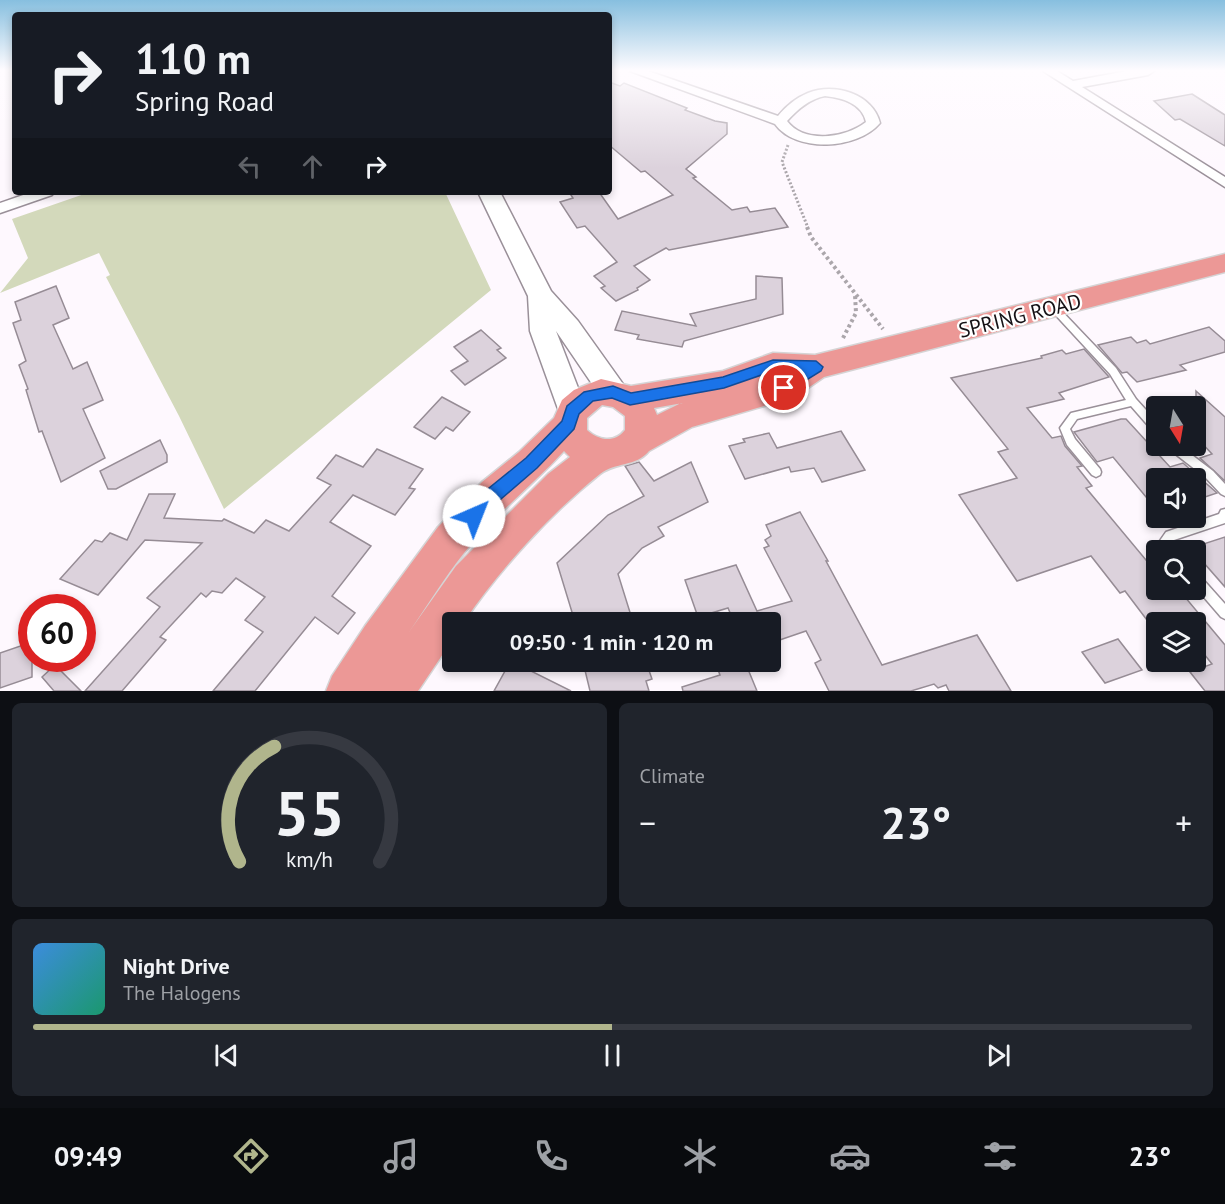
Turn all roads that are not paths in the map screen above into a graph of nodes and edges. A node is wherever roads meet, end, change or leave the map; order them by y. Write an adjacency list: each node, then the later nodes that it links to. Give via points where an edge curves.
1 (729, 103): 5 (street)
2 (801, 103): 5 (street)
3 (860, 103): 5 (street, via 874,119 871,126 854,135 820,140 793,136)
4 (1100, 103): 6 (street)
5 (780, 121)
6 (1225, 183)
7 (38, 195): 9 (street)
8 (490, 195): 11 (main road)
9 (0, 208)
10 (1225, 263): 12 (main road, SPRING ROAD)
11 (541, 296): 14 (main road); 16 (main road, via 543,331)
12 (1053, 307): 13 (main road, SPRING ROAD); 15 (lane, via 1113,372)
13 (816, 367): 14 (main road, SPRING ROAD, via 773,365 724,383); 18 (main road, SPRING ROAD, via 784,388 681,417)
14 (622, 396): 16 (main road, SPRING ROAD, via 589,396); 18 (main road, via 638,405 644,423)
15 (1133, 402): 17 (lane); 21 (lane, via 1074,416 1065,428 1071,442)
16 (571, 417): 19 (main road, via 572,434 578,444); 27 (main road, SPRING ROAD, via 531,463 451,540)
17 (1146, 417)
18 (638, 440): 19 (main road, SPRING ROAD, via 622,452)
19 (600, 454): 28 (main road, SPRING ROAD, via 560,485 470,579)
20 (1186, 456): 22 (lane)
21 (1096, 472)
22 (1225, 491)
23 (1225, 514): 24 (lane, via 1224,518)
24 (1167, 540)
25 (1206, 591): 26 (lane)
26 (1225, 613)
27 (346, 691)
28 (393, 691)

